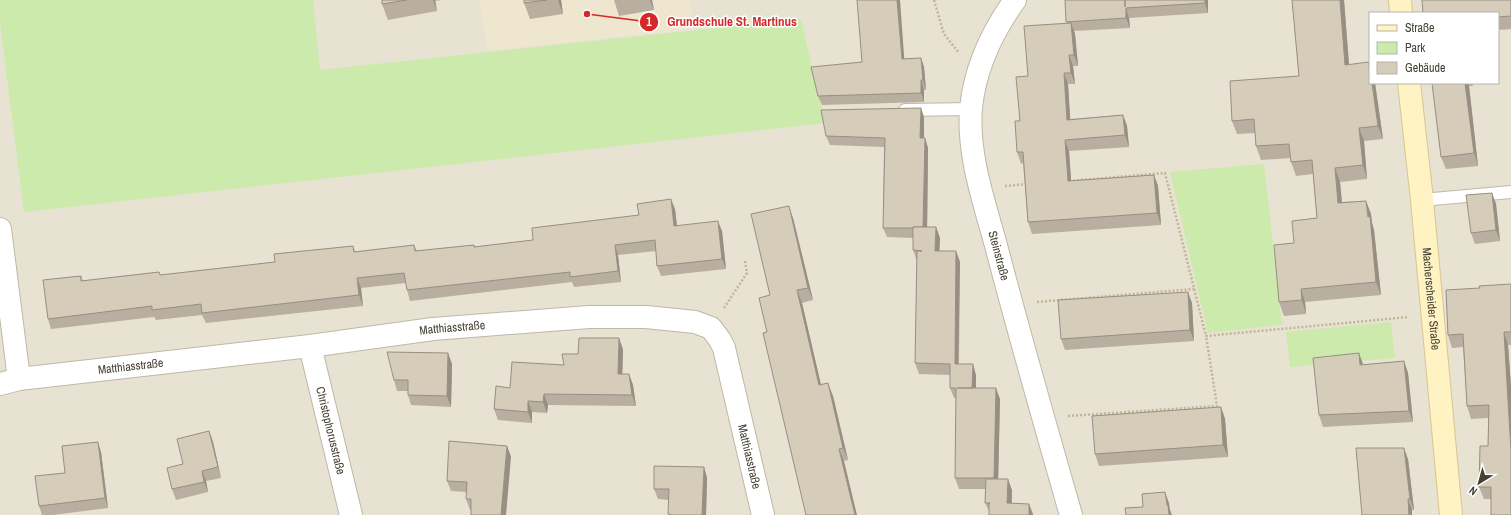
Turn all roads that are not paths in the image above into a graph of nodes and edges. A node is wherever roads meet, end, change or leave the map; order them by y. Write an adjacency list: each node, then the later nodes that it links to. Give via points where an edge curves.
1 (1015, 0): 5 (street, Steinstraße, via 992,37 977,76)
2 (1400, 0): 3 (street)
3 (1401, 12)
4 (1409, 84): 8 (street, Macherscheider Straße)
5 (971, 108): 6 (lane); 14 (street, Steinstraße, via 972,148 981,188)
6 (894, 110)
7 (1511, 192): 8 (lane)
8 (1422, 200): 15 (street, Macherscheider Straße)
9 (0, 229): 11 (street)
10 (310, 346): 11 (street, Matthiasstraße); 12 (street, Christophorusstraße); 13 (street, Matthiasstraße, via 433,329 589,317 666,318 695,322 710,328 720,340 726,356)
11 (9, 382)
12 (351, 515)
13 (763, 515)
14 (1071, 515)
15 (1451, 515)

